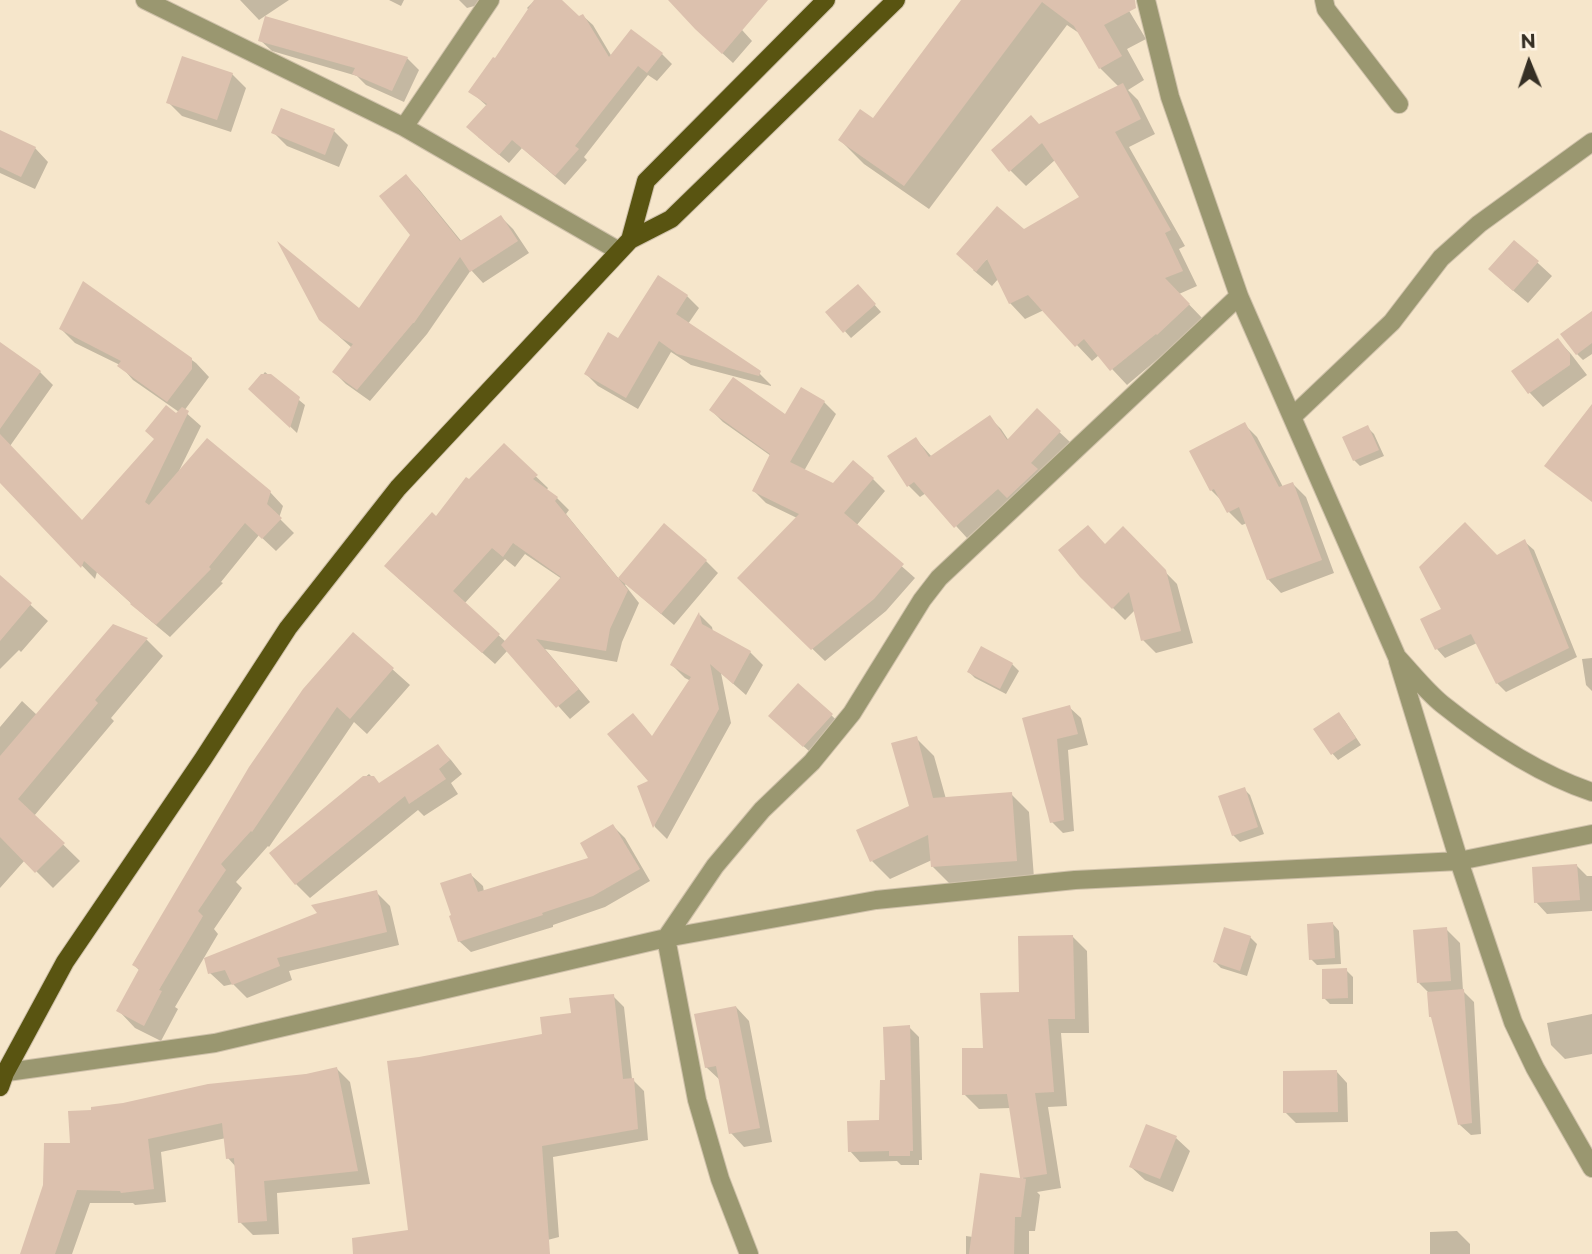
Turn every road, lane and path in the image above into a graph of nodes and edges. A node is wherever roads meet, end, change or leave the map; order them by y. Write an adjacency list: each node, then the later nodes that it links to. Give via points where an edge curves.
1 (145, 0): 8 (street)
2 (490, 0): 8 (street)
3 (826, 0): 10 (main road, via 646,181)
4 (896, 0): 10 (main road, via 671,219)
5 (1146, 0): 11 (street, via 1170,97)
6 (1324, 0): 7 (street, via 1326,9)
7 (1399, 104)
8 (404, 127): 10 (street)
9 (1592, 142): 12 (street, via 1479,224 1441,258 1392,322)
10 (624, 245): 18 (main road, via 398,488 288,628 65,962)
11 (1239, 296): 12 (street); 17 (street, via 939,578 852,713 812,762 746,828)
12 (1292, 417): 13 (street)
13 (1397, 657): 14 (street, via 1440,703 1501,747); 16 (street)
14 (1592, 792)
15 (1592, 834): 16 (street)
16 (1460, 861): 17 (street, via 1062,881 876,900); 19 (street, via 1514,1022)
17 (666, 938): 18 (street, via 215,1043); 20 (street, via 697,1100)
18 (2, 1078)
19 (1592, 1168)
20 (749, 1254)

